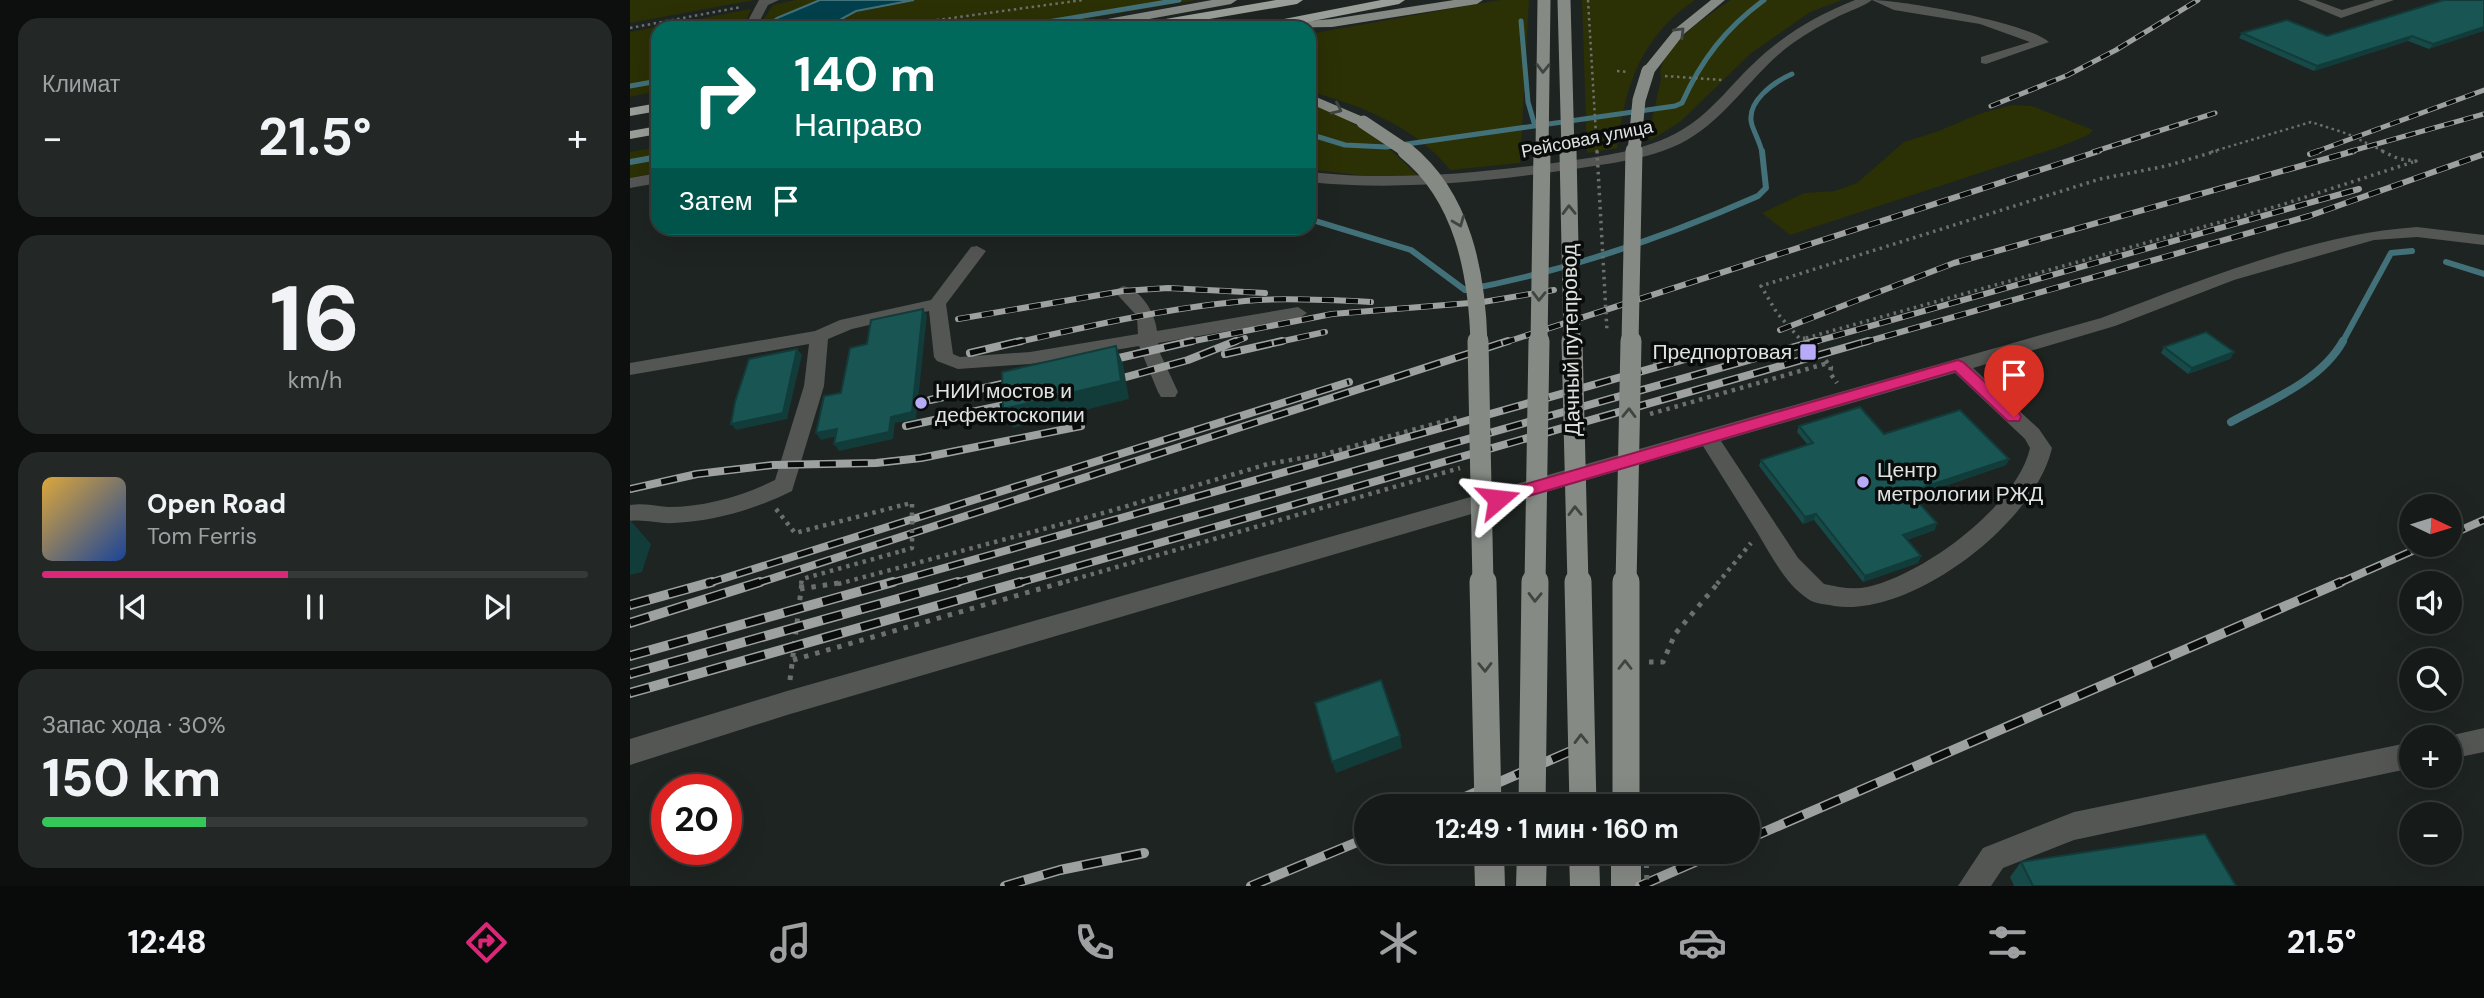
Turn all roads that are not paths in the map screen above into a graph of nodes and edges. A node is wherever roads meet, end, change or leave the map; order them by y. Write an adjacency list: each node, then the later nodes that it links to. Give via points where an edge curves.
1 (1231, 0): 14 (main road)
2 (1297, 0): 15 (highway)
3 (1399, 0): 16 (highway)
4 (1477, 0): 17 (main road)
5 (1544, 0): 44 (main road, Дачный путепровод, one-way to 44, bridge)
6 (1564, 0): 45 (main road, Дачный путепровод, one-way to 6, bridge)
7 (1718, 0): 46 (main road, one-way to 7, bridge, via 1634,134 1648,71 1660,51)
8 (1866, 0): 24 (street, Рейсовая улица, via 1795,34 1701,125 1650,149 1561,166 1430,182)
9 (1878, 0): 18 (street, via 1982,21 2043,42)
10 (2304, 0): 11 (street, via 2341,14)
11 (2388, 0)
12 (768, 1): 13 (street)
13 (755, 21)
14 (1118, 21)
15 (1176, 21)
16 (1293, 21)
17 (1316, 24)
18 (1986, 60)
19 (1316, 101): 43 (main road, one-way to 43, bridge, via 1363,122 1414,156 1441,186 1462,228 1471,262 1478,318)
20 (651, 108): 21 (highway)
21 (630, 112)
22 (651, 131): 23 (highway)
23 (630, 135)
24 (1316, 178)
25 (651, 179): 26 (street)
26 (630, 183)
27 (2484, 240): 34 (street, via 2417,232 2373,235 2228,276 2108,322)
28 (977, 251): 30 (street)
29 (1123, 291): 33 (street, via 1146,315)
30 (937, 304): 32 (street, via 847,324); 33 (street, via 944,357 958,363 1030,358)
31 (1298, 313): 33 (street)
32 (819, 336): 35 (street); 38 (street, via 814,386 784,485 765,496 672,515 642,510)
33 (1149, 339): 36 (street, via 1149,351)
34 (1958, 365): 37 (street); 37 (street, via 2032,434 2041,448 2038,463 2006,509 1974,541 1904,583 1863,598 1817,593 1790,565)
35 (630, 369)
36 (1168, 392)
37 (1708, 438): 41 (street)
38 (630, 513)
39 (2484, 740): 40 (street)
40 (2462, 745)
41 (630, 752)
42 (2399, 758): 55 (street, via 2074,826 1993,858)
43 (1488, 794)
44 (1532, 794)
45 (1583, 794)
46 (1626, 794)
47 (1489, 864): 51 (main road)
48 (1532, 864): 52 (main road)
49 (1584, 864): 53 (main road)
50 (1626, 864): 54 (main road)
51 (1490, 886)
52 (1531, 886)
53 (1585, 886)
54 (1626, 886)
55 (1973, 886)

